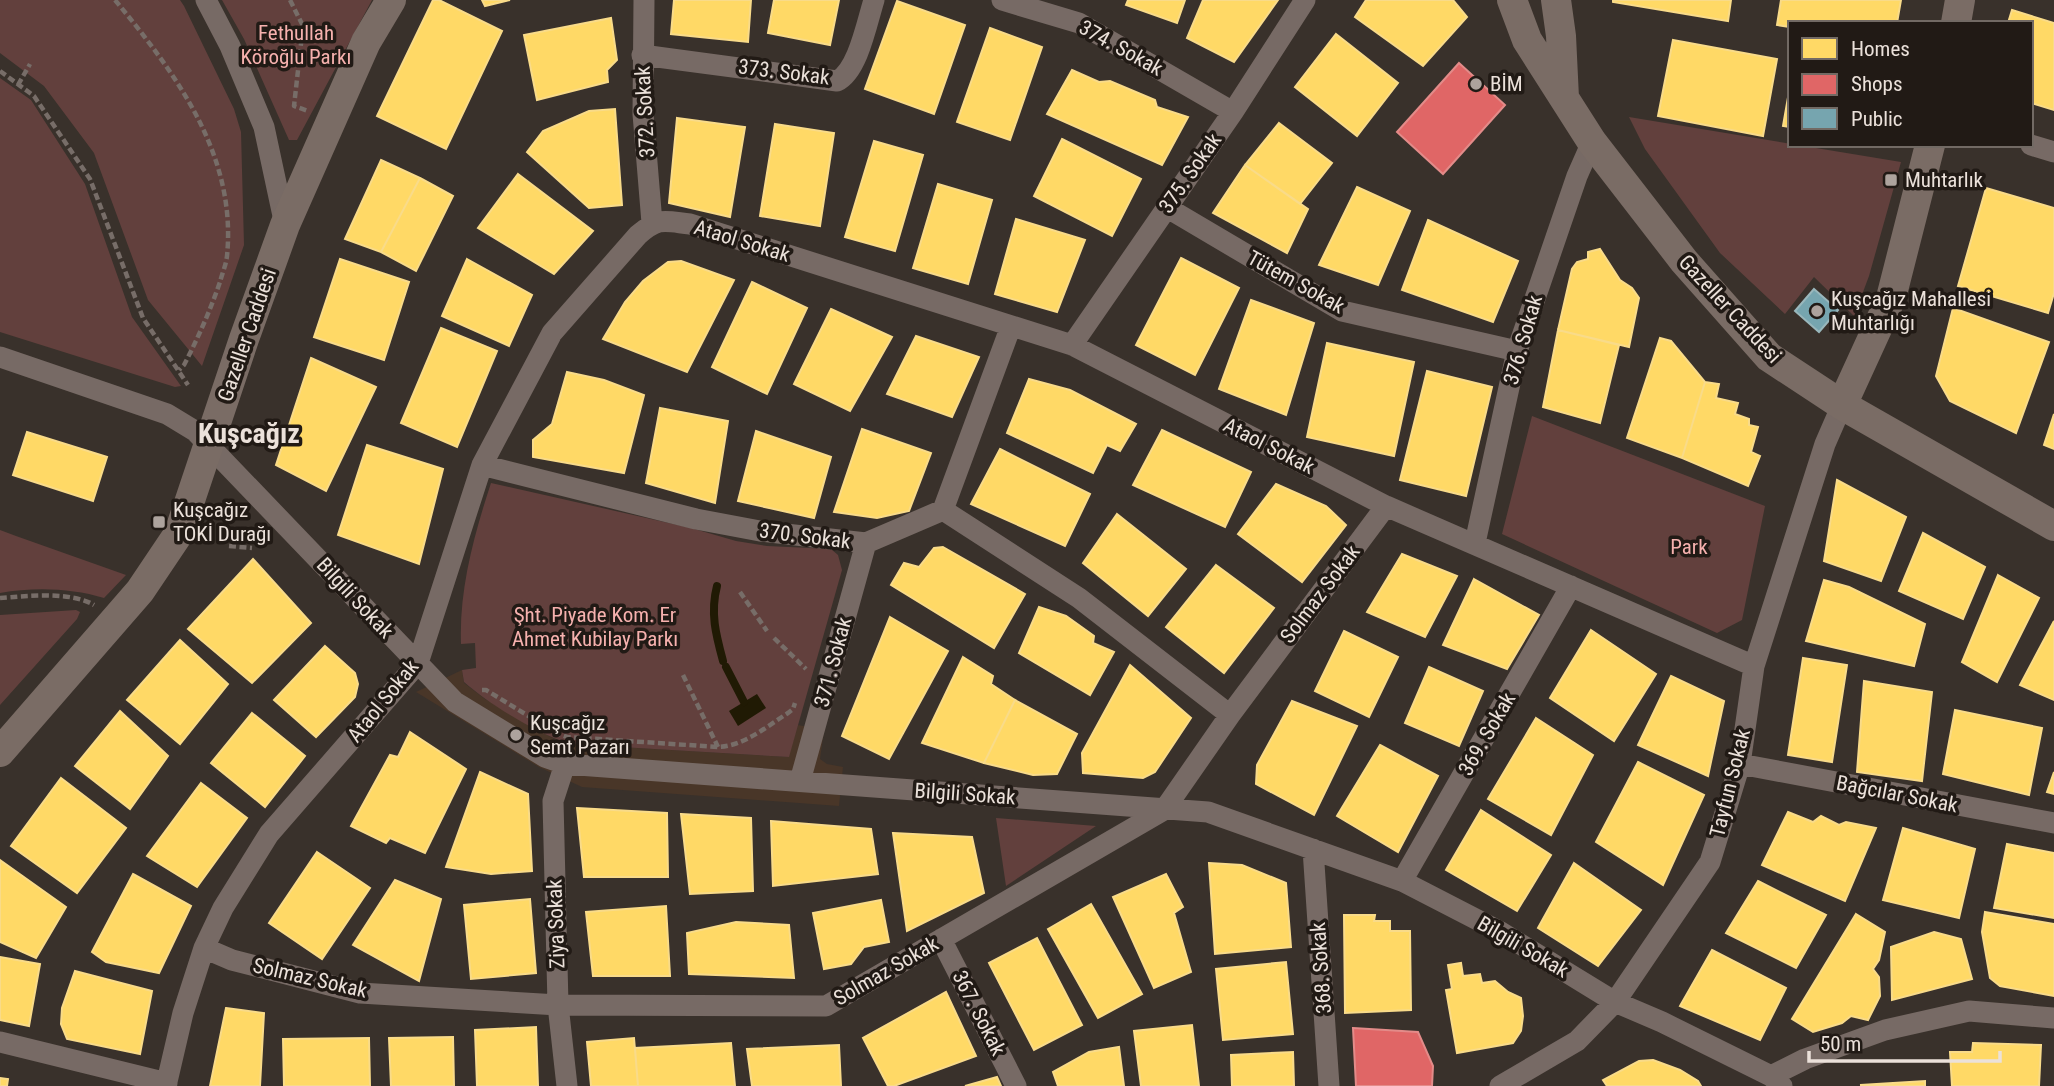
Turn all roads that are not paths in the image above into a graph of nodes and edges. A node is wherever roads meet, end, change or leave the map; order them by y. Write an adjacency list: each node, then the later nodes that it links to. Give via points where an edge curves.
1 (206, 0): 20 (street, via 264,127)
2 (391, 0): 20 (street, Gazeller Caddesi, via 366,42)
3 (644, 0): 11 (street, 372. Sokak)
4 (874, 0): 11 (street, 373. Sokak, via 852,66 836,80)
5 (1002, 0): 13 (street, 374. Sokak, via 1079,23)
6 (1305, 0): 13 (street, 375. Sokak)
7 (1512, 0): 12 (street, Gazeller Caddesi, via 1527,40)
8 (1556, 0): 12 (street)
9 (1960, 0): 10 (street)
10 (1956, 21)
11 (642, 55): 19 (street, 372. Sokak)
12 (1564, 102): 14 (street, Gazeller Caddesi)
13 (1233, 112): 18 (street, 375. Sokak)
14 (1592, 142): 23 (street, 376. Sokak); 25 (street, Gazeller Caddesi, via 1684,261 1769,357)
15 (2033, 146): 17 (street)
16 (1929, 147): 25 (street, via 1891,298)
17 (2054, 152)
18 (1166, 207): 22 (street, 375. Sokak); 23 (street, Tütem Sokak, via 1342,311)
19 (652, 223): 21 (street, Ataol Sokak, via 690,224); 27 (street, Ataol Sokak, via 552,333)
20 (285, 225): 26 (street, Gazeller Caddesi)
21 (1011, 326): 22 (street, Ataol Sokak); 29 (street)
22 (1072, 345): 28 (street, Ataol Sokak)
23 (1517, 351): 32 (street, 376. Sokak)
24 (0, 357): 26 (street, Bilgili Sokak, via 167,414)
25 (1842, 405): 30 (street, Gazeller Caddesi); 35 (street, Tayfun Sokak, via 1825,444)
26 (209, 446): 34 (street, Bilgili Sokak); 37 (street, Gazeller Caddesi, via 179,533 140,591)
27 (482, 465): 31 (street, 370. Sokak, via 696,519); 34 (street, Ataol Sokak)
28 (1386, 506): 32 (street, Ataol Sokak); 36 (street, Solmaz Sokak)
29 (943, 510): 31 (street, 370. Sokak); 36 (street, via 1079,598)
30 (2054, 526)
31 (866, 543): 40 (street, 371. Sokak)
32 (1475, 543): 33 (street, Ataol Sokak)
33 (1571, 586): 35 (street, Ataol Sokak); 44 (street, 369. Sokak)
34 (418, 663): 38 (street, Bilgili Sokak, via 455,702 545,757); 46 (street, Ataol Sokak, via 269,834)
35 (1754, 666): 39 (street, Tayfun Sokak)
36 (1230, 715): 41 (street, Solmaz Sokak)
37 (0, 752)
38 (565, 764): 40 (street, Bilgili Sokak); 48 (street, Ziya Sokak, via 553,801)
39 (1740, 764): 42 (street, Bağcılar Sokak); 47 (street, Tayfun Sokak, via 1710,862)
40 (800, 781): 41 (street, Bilgili Sokak)
41 (1164, 810): 43 (street, Bilgili Sokak, via 1208,812); 45 (street, Solmaz Sokak)
42 (2054, 823)
43 (1313, 849): 44 (street, Bilgili Sokak); 55 (street, 368. Sokak)
44 (1402, 881): 47 (street, Bilgili Sokak, via 1499,931)
45 (941, 939): 48 (street, Solmaz Sokak, via 826,1006); 54 (street, 367. Sokak)
46 (204, 948): 48 (street, Solmaz Sokak, via 232,960 360,993); 52 (street, Ataol Sokak)
47 (1615, 1002): 51 (street, Bilgili Sokak); 56 (street, Tayfun Sokak, via 1577,1041)
48 (558, 1005): 53 (street, Ziya Sokak)
49 (2054, 1018): 51 (street, via 1969,1010 1885,1030 1804,1059)
50 (0, 1042): 52 (street)
51 (1777, 1081)
52 (166, 1084)
53 (567, 1086)
54 (1016, 1086)
55 (1329, 1086)
56 (1500, 1086)

